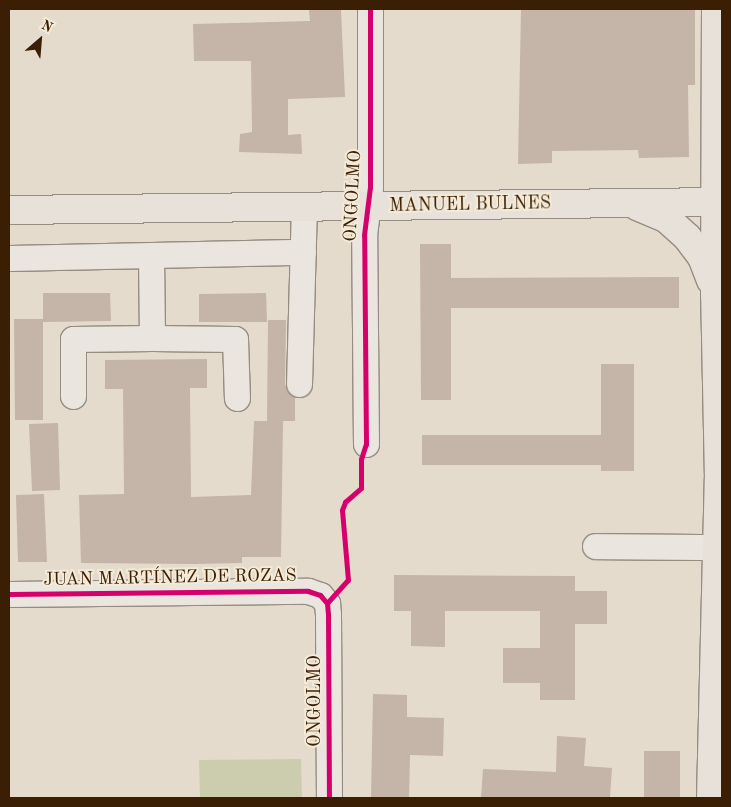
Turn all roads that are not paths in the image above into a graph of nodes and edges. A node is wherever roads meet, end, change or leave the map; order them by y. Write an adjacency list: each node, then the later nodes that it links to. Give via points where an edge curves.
1 (370, 9): 6 (street, ONGOLMO)
2 (716, 9): 3 (main road)
3 (719, 202): 4 (main road, MANUEL BULNES); 11 (main road)
4 (624, 203): 6 (main road, MANUEL BULNES); 11 (main road, via 655,213 687,237 702,257)
5 (304, 206): 6 (main road, MANUEL BULNES); 7 (main road, MANUEL BULNES); 8 (street)
6 (368, 206): 16 (street, ONGOLMO, via 364,234)
7 (9, 210)
8 (303, 252): 9 (street); 13 (street)
9 (151, 255): 10 (street); 12 (street)
10 (9, 258)
11 (715, 295): 18 (main road)
12 (152, 338): 14 (street, via 73,339); 15 (street, via 235,339)
13 (299, 384)
14 (73, 396)
15 (237, 398)
16 (366, 444)
17 (595, 546): 18 (street)
18 (717, 546): 22 (main road)
19 (9, 594): 20 (street, JUAN MARTÍNEZ DE ROZAS, via 308,590 320,595)
20 (327, 603): 23 (street, ONGOLMO)
21 (722, 617): 22 (street)
22 (713, 666): 24 (main road)
23 (329, 798)
24 (711, 798)

